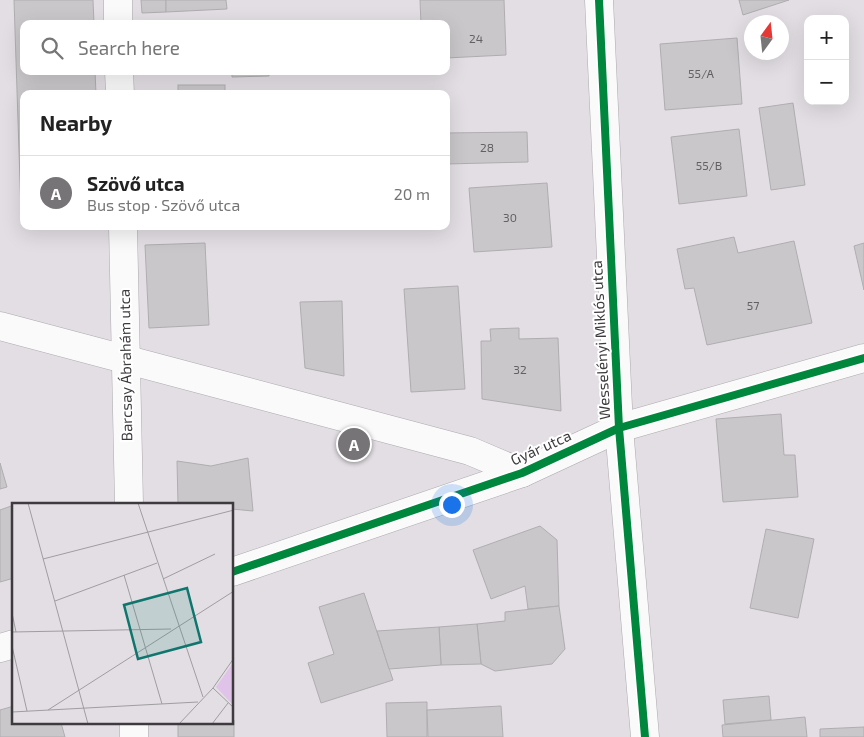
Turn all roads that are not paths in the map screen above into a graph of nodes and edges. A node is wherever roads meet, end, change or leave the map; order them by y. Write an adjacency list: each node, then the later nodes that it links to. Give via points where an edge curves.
1 (118, 0): 3 (street)
2 (599, 0): 10 (street, Wesselényi Miklós utca)
3 (118, 20)
4 (119, 75): 5 (street)
5 (120, 90)
6 (123, 230): 9 (street, Barcsay Ábrahám utca)
7 (0, 326): 9 (street)
8 (864, 358): 10 (street, Gyár utca)
9 (125, 359): 11 (street, via 470,451); 12 (street, Barcsay Ábrahám utca)
10 (619, 428): 11 (street, Gyár utca); 16 (street, Wesselényi Miklós utca)
11 (522, 473): 13 (street, Gyár utca)
12 (129, 503)
13 (234, 571)
14 (134, 724): 15 (street)
15 (134, 737)
16 (645, 737)

